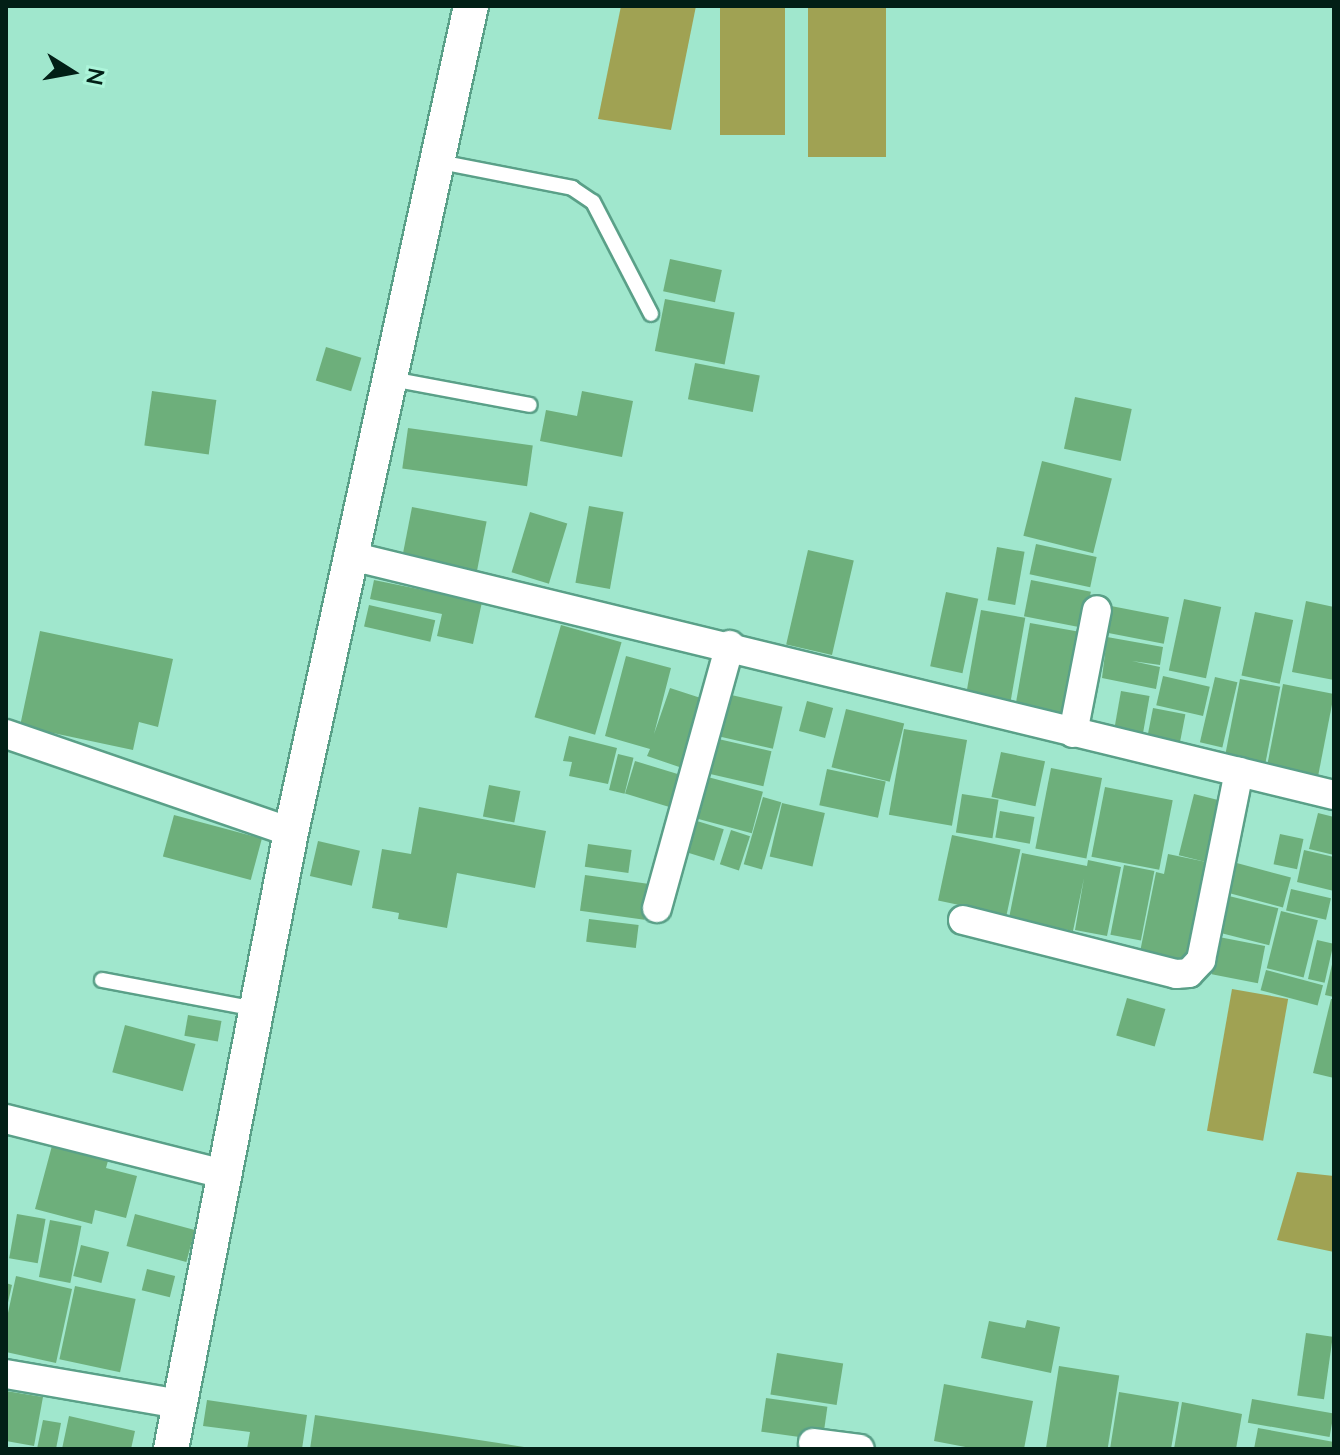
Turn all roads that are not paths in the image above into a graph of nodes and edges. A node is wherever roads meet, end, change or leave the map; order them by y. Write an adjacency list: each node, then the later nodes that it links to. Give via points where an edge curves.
1 (471, 6): 2 (street)
2 (440, 162): 3 (lane, via 572,188 593,202); 4 (street)
3 (651, 314)
4 (391, 379): 5 (lane); 6 (street)
5 (530, 405)
6 (351, 556): 8 (street); 13 (street)
7 (1097, 610): 9 (street)
8 (730, 645): 9 (street); 14 (street)
9 (1073, 733): 11 (street)
10 (6, 734): 13 (street)
11 (1239, 772): 12 (street); 15 (street, via 1201,960 1189,973)
12 (1334, 795)
13 (291, 832): 17 (street)
14 (657, 908)
15 (963, 920)
16 (102, 980): 17 (lane)
17 (257, 1009): 19 (street)
18 (6, 1119): 19 (street)
19 (223, 1174): 21 (street)
20 (6, 1374): 21 (street)
21 (179, 1404): 23 (street)
22 (813, 1443): 24 (street)
23 (171, 1449)
24 (860, 1449)

